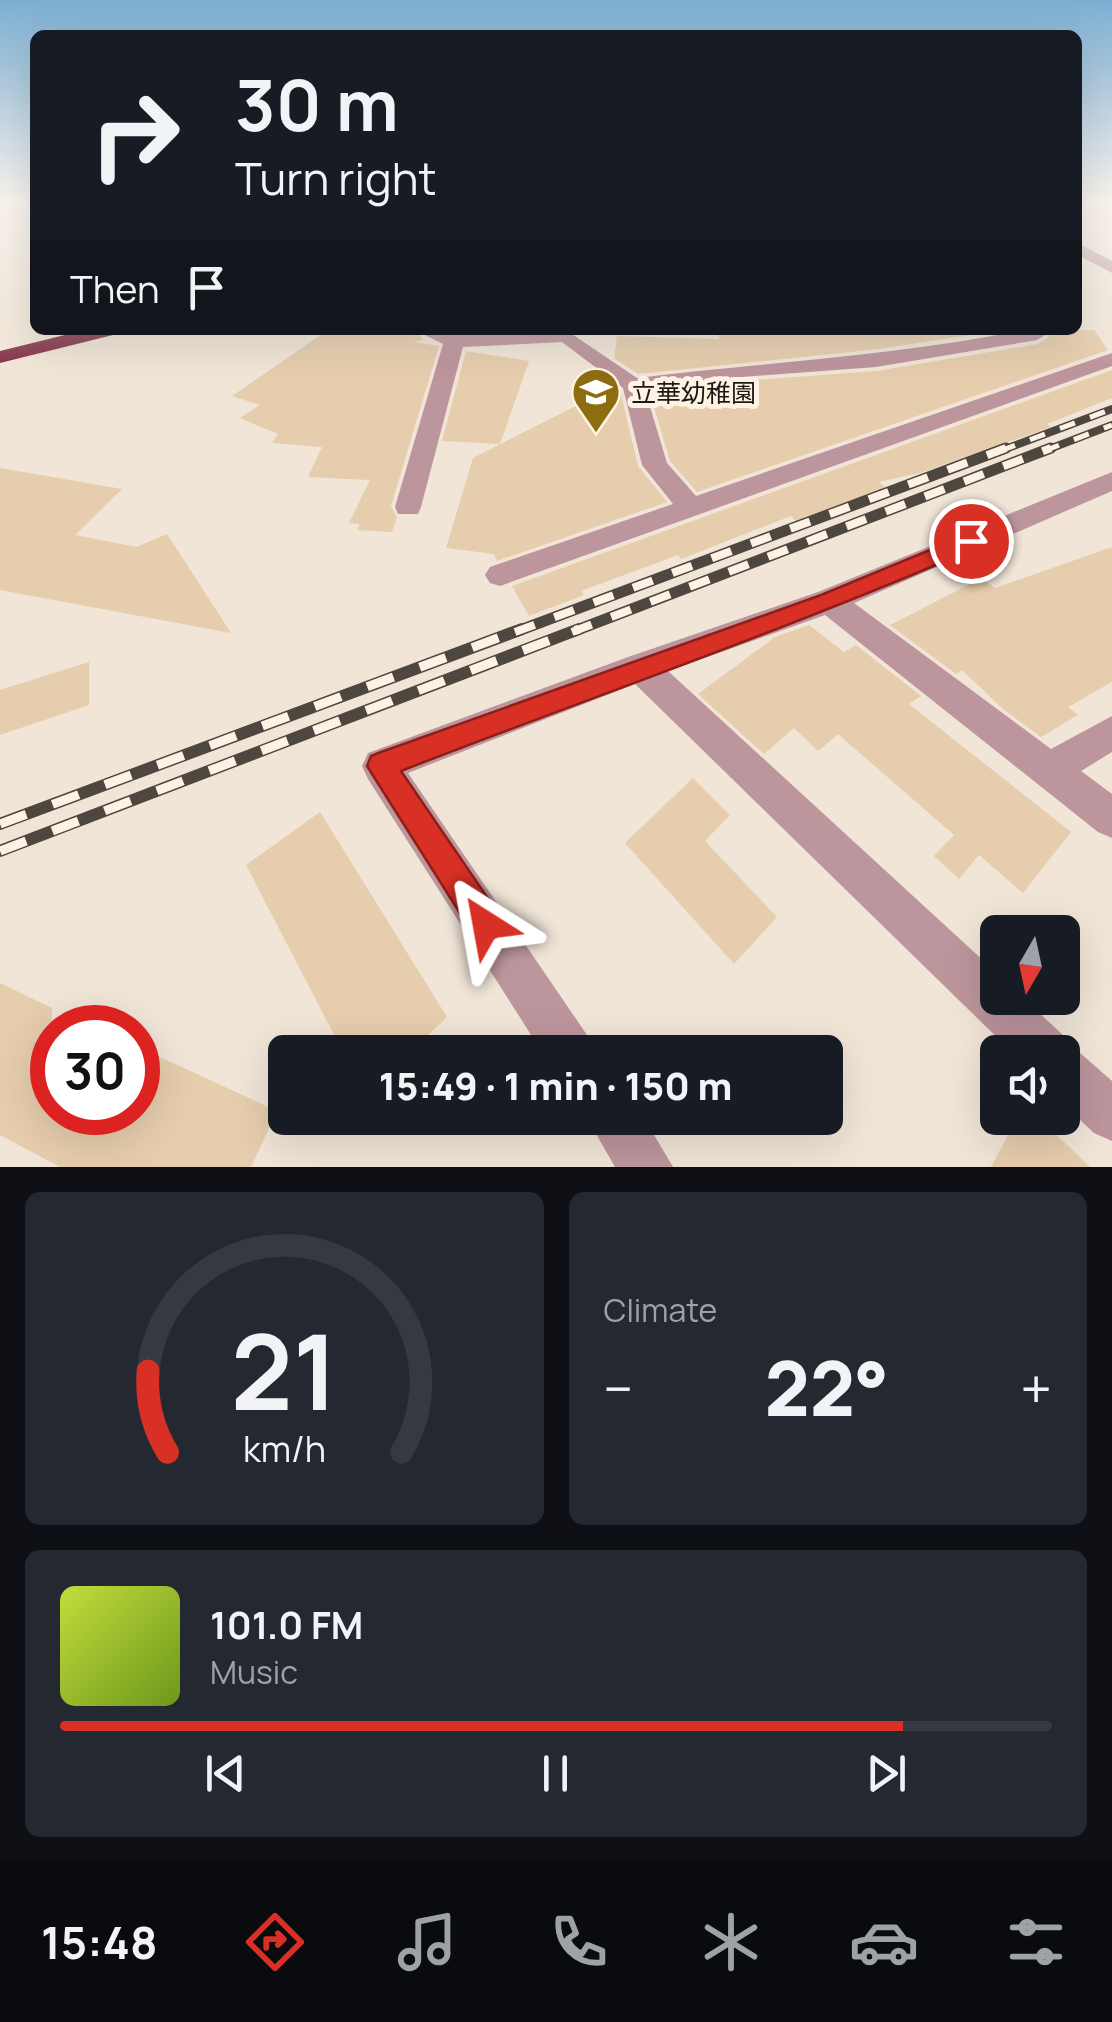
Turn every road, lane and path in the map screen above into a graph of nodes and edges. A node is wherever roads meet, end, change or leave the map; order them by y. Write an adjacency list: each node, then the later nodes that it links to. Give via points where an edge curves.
1 (37, 335): 9 (highway)
2 (90, 335): 11 (highway)
3 (438, 335): 8 (street)
4 (512, 335): 8 (street)
5 (544, 335): 13 (street, via 566,336)
6 (912, 335): 10 (street)
7 (1031, 335): 10 (street)
8 (454, 341): 15 (street)
9 (0, 344)
10 (932, 353): 13 (street)
11 (0, 357)
12 (1112, 359): 16 (street)
13 (633, 385): 16 (street, via 655,465)
14 (1112, 481): 18 (street)
15 (408, 507)
16 (692, 508): 17 (street)
17 (500, 575)
18 (829, 602): 19 (street); 21 (street)
19 (640, 668): 23 (street, via 381,766); 24 (street)
20 (1112, 732): 21 (street)
21 (1049, 770): 22 (street)
22 (1112, 818)
23 (559, 1035)
24 (1028, 1035)
25 (1080, 1085): 26 (street)
26 (1112, 1116)
27 (624, 1135): 28 (street)
28 (646, 1167)

